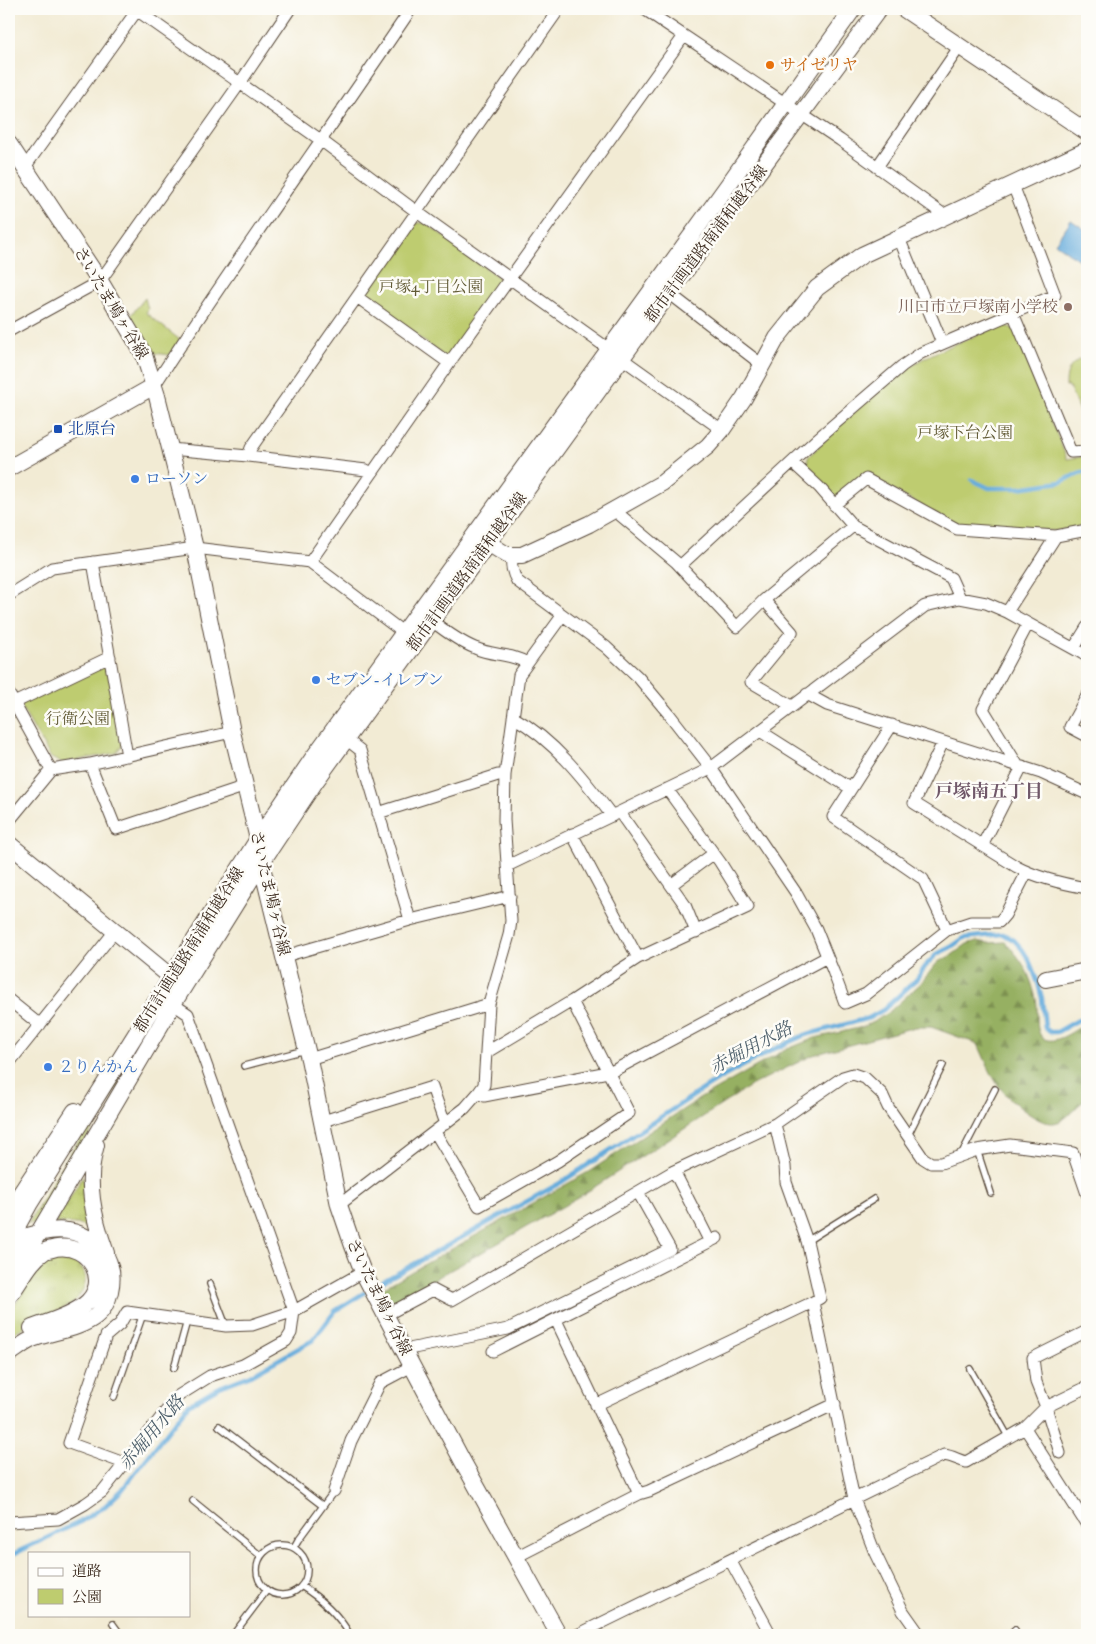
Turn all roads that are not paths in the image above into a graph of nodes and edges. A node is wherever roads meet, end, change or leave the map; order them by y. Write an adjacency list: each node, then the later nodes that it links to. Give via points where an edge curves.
1 (137, 9): 11 (street); 18 (street)
2 (290, 9): 11 (street)
3 (411, 9): 15 (street)
4 (558, 9): 21 (street)
5 (644, 9): 9 (street)
6 (853, 9): 12 (street, 都市計画道路南浦和越谷線)
7 (878, 9): 13 (street, 都市計画道路南浦和越谷線)
8 (904, 9): 10 (street)
9 (684, 36): 12 (street); 24 (street)
10 (960, 46): 14 (street); 19 (street)
11 (240, 84): 15 (street); 25 (street)
12 (785, 104): 13 (street); 31 (street, 都市計画道路南浦和越谷線)
13 (802, 115): 19 (street); 26 (street, 都市計画道路南浦和越谷線)
14 (1087, 132)
15 (322, 141): 21 (street); 34 (street)
16 (9, 144): 18 (street, さいたま鳩ヶ谷線)
17 (1087, 150): 20 (street)
18 (25, 167): 25 (street, さいたま鳩ヶ谷線)
19 (877, 167): 22 (street)
20 (1013, 185): 22 (street); 28 (street, via 1055,295)
21 (418, 212): 24 (street); 27 (street)
22 (947, 217): 23 (street)
23 (899, 238): 30 (street); 33 (street, via 862,255 817,288 777,338)
24 (511, 277): 31 (street); 32 (street)
25 (100, 281): 29 (street); 34 (street, さいたま鳩ヶ谷線, via 141,349)
26 (669, 293): 31 (street, 都市計画道路南浦和越谷線); 33 (street)
27 (357, 297): 32 (street); 38 (street)
28 (1013, 313): 30 (street); 37 (street, via 1071,452)
29 (9, 331)
30 (942, 344): 39 (street, via 902,366)
31 (616, 353): 35 (street); 47 (street, 都市計画道路南浦和越谷線); 61 (street, 都市計画道路南浦和越谷線)
32 (449, 363): 41 (street)
33 (762, 364): 35 (street)
34 (154, 386): 36 (street, さいたま鳩ヶ谷線); 40 (street)
35 (722, 430): 43 (street, via 708,446 662,483)
36 (170, 449): 38 (street); 48 (street, さいたま鳩ヶ谷線)
37 (1087, 451)
38 (248, 456): 41 (street)
39 (793, 463): 42 (street); 52 (street)
40 (9, 468)
41 (372, 473): 51 (street)
42 (834, 505): 44 (street); 46 (street, via 866,479 957,528)
43 (614, 510): 49 (street, via 522,555); 52 (street)
44 (853, 526): 54 (street, via 951,578); 55 (street)
45 (1087, 530): 46 (street)
46 (1056, 536): 56 (street)
47 (488, 543): 49 (street); 58 (street, 都市計画道路南浦和越谷線)
48 (195, 548): 50 (street); 51 (street); 73 (street, さいたま鳩ヶ谷線)
49 (512, 556): 57 (street, via 511,566 517,581)
50 (93, 562): 53 (street, via 52,568); 63 (street)
51 (310, 562): 61 (street)
52 (680, 566): 55 (street, via 737,627)
53 (9, 595)
54 (960, 598): 56 (street, via 986,603); 66 (street, via 925,606)
55 (764, 600): 69 (street, via 792,632 751,682)
56 (1006, 612): 59 (street)
57 (562, 616): 65 (street); 80 (street, via 606,647 638,677)
58 (432, 621): 65 (street, via 475,649); 75 (street, 都市計画道路南浦和越谷線)
59 (1028, 624): 62 (street); 79 (street, via 983,709)
60 (1087, 627): 62 (street)
61 (404, 633): 91 (street, 都市計画道路南浦和越谷線)
62 (1074, 648): 64 (street)
63 (110, 656): 68 (street); 77 (street)
64 (1087, 656)
65 (527, 663): 70 (street, via 519,675)
66 (807, 694): 69 (street); 71 (street, via 827,705)
67 (1087, 696): 74 (street, via 1070,727)
68 (11, 698): 81 (street)
69 (792, 706): 72 (street)
70 (513, 717): 82 (street); 88 (street, via 549,744)
71 (892, 725): 76 (street); 84 (street)
72 (760, 731): 80 (street); 84 (street)
73 (232, 732): 77 (street); 83 (street, さいたま鳩ヶ谷線)
74 (1087, 736)
75 (346, 739): 87 (street, via 360,750); 95 (street, 都市計画道路南浦和越谷線)
76 (943, 742): 79 (street); 93 (street, via 914,803)
77 (127, 756): 78 (street)
78 (90, 764): 81 (street); 83 (street, via 116,829)
79 (1020, 766): 86 (street); 93 (street)
80 (711, 768): 85 (street); 106 (street, via 796,893)
81 (51, 770): 89 (street)
82 (505, 775): 87 (street); 96 (street)
83 (246, 786): 91 (street, さいたま鳩ヶ谷線)
84 (850, 788): 102 (street, via 833,817 923,879)
85 (667, 790): 88 (street); 94 (street)
86 (1087, 794)
87 (378, 813): 101 (street)
88 (616, 815): 90 (street); 98 (street)
89 (9, 821)
90 (572, 834): 96 (street); 107 (street)
91 (258, 839): 95 (street, さいたま鳩ヶ谷線); 109 (street, 都市計画道路南浦和越谷線)
92 (9, 844): 103 (street)
93 (982, 846): 97 (street)
94 (713, 854): 98 (street); 104 (street, via 748,907)
95 (261, 863): 105 (street, さいたま鳩ヶ谷線); 113 (street, 都市計画道路南浦和越谷線)
96 (507, 866): 100 (street)
97 (1027, 872): 99 (street); 102 (street, via 999,922 971,922)
98 (671, 885): 104 (street, via 685,905)
99 (1087, 888)
100 (510, 896): 101 (street); 114 (street, via 509,935)
101 (410, 920): 105 (street)
102 (947, 930): 106 (street, via 866,994 845,1003)
103 (114, 931): 109 (street); 115 (street)
104 (696, 932): 107 (street)
105 (285, 956): 118 (street, さいたま鳩ヶ谷線)
106 (827, 957): 122 (street)
107 (638, 958): 112 (street)
108 (1087, 971): 110 (street)
109 (171, 977): 117 (street, 都市計画道路南浦和越谷線)
110 (1046, 980)
111 (9, 1000): 115 (street)
112 (572, 1000): 116 (street); 122 (street)
113 (173, 1004): 128 (street, 都市計画道路南浦和越谷線); 150 (street, via 188,1014)
114 (490, 1004): 116 (street); 118 (street)
115 (40, 1025): 119 (street)
116 (487, 1052): 124 (street, via 484,1085)
117 (123, 1054): 138 (street, via 95,1082); 141 (street, 都市計画道路南浦和越谷線)
118 (308, 1054): 121 (lane); 125 (street, さいたま鳩ヶ谷線)
119 (9, 1063)
120 (943, 1065): 130 (lane)
121 (244, 1066)
122 (609, 1072): 124 (street, via 484,1096); 129 (street, via 629,1113 558,1160 479,1206)
123 (995, 1089): 132 (lane)
124 (479, 1092): 126 (street)
125 (322, 1121): 126 (street, via 432,1088); 139 (street, さいたま鳩ヶ谷線)
126 (445, 1124): 129 (street)
127 (775, 1124): 130 (street, via 843,1077 853,1074 865,1078 882,1094); 133 (street); 142 (street, via 786,1182)
128 (102, 1126): 140 (street, 都市計画道路南浦和越谷線); 144 (street, via 93,1158 90,1188 95,1222)
129 (435, 1132): 139 (street)
130 (908, 1136): 132 (street, via 923,1158 931,1163)
131 (977, 1150): 132 (street); 135 (lane); 136 (street, via 1010,1145 1073,1153)
132 (962, 1155)
133 (674, 1171): 134 (street); 153 (street, via 713,1240)
134 (638, 1192): 152 (street, via 452,1300 433,1290); 158 (street, via 670,1250 508,1329)
135 (991, 1193)
136 (1087, 1194)
137 (874, 1200): 142 (lane)
138 (11, 1202)
139 (339, 1205): 145 (street, さいたま鳩ヶ谷線)
140 (38, 1234): 143 (street, via 23,1237); 144 (street, via 69,1230 83,1235 99,1248); 146 (street, 都市計画道路南浦和越谷線)
141 (9, 1241)
142 (807, 1241): 149 (street, via 820,1298)
143 (9, 1260)
144 (109, 1262): 160 (street, via 110,1291 97,1315 86,1322 33,1338)
145 (363, 1272): 150 (street); 152 (street, さいたま鳩ヶ谷線)
146 (9, 1283)
147 (210, 1284): 155 (lane)
148 (9, 1296): 157 (street, via 34,1260 46,1250 74,1249 84,1254 96,1270 95,1289 86,1304)
149 (813, 1302): 166 (street); 167 (street)
150 (294, 1310): 155 (street, via 252,1324); 173 (street, via 291,1333 286,1341 243,1365 210,1376 178,1396)
151 (143, 1314): 154 (street); 165 (lane); 173 (street, via 127,1312 120,1324 106,1336 69,1443)
152 (386, 1315): 158 (street, さいたま鳩ヶ谷線)
153 (556, 1320): 159 (street); 167 (street)
154 (187, 1321): 155 (street); 162 (lane)
155 (226, 1326)
156 (1087, 1330): 168 (street, via 1033,1358 1036,1382)
157 (9, 1342)
158 (404, 1350): 161 (street, さいたま鳩ヶ谷線)
159 (493, 1351)
160 (9, 1354)
161 (412, 1366): 174 (street, via 380,1383 351,1441); 183 (street, さいたま鳩ヶ谷線)
162 (174, 1368)
163 (970, 1369): 171 (lane)
164 (1087, 1387): 168 (street)
165 (114, 1397)
166 (835, 1404): 175 (street); 176 (street)
167 (596, 1405): 175 (street)
168 (1046, 1407): 170 (street); 172 (street)
169 (220, 1426): 178 (lane)
170 (1025, 1428): 171 (street); 180 (street)
171 (1009, 1438): 176 (street, via 966,1462 944,1455)
172 (1060, 1453)
173 (124, 1463): 179 (street, via 102,1492 58,1519)
174 (334, 1491): 178 (lane)
175 (639, 1494): 183 (street)
176 (854, 1499): 184 (street); 195 (street, via 903,1611)
177 (193, 1501): 182 (lane)
178 (323, 1506): 181 (lane)
179 (9, 1522)
180 (1087, 1526)
181 (294, 1547): 182 (lane, via 276,1545); 185 (lane, via 304,1556 307,1568)
182 (260, 1556): 186 (lane, via 257,1574)
183 (516, 1557): 192 (street, さいたま鳩ヶ谷線)
184 (730, 1560): 193 (street); 194 (street)
185 (301, 1586): 186 (lane, via 285,1595); 191 (lane, via 332,1610)
186 (266, 1590): 190 (lane)
187 (113, 1624): 189 (lane)
188 (1015, 1630): 196 (lane)
189 (121, 1635)
190 (233, 1635)
191 (350, 1635)
192 (559, 1635)
193 (577, 1635)
194 (771, 1635)
195 (920, 1635)
196 (1010, 1635)

